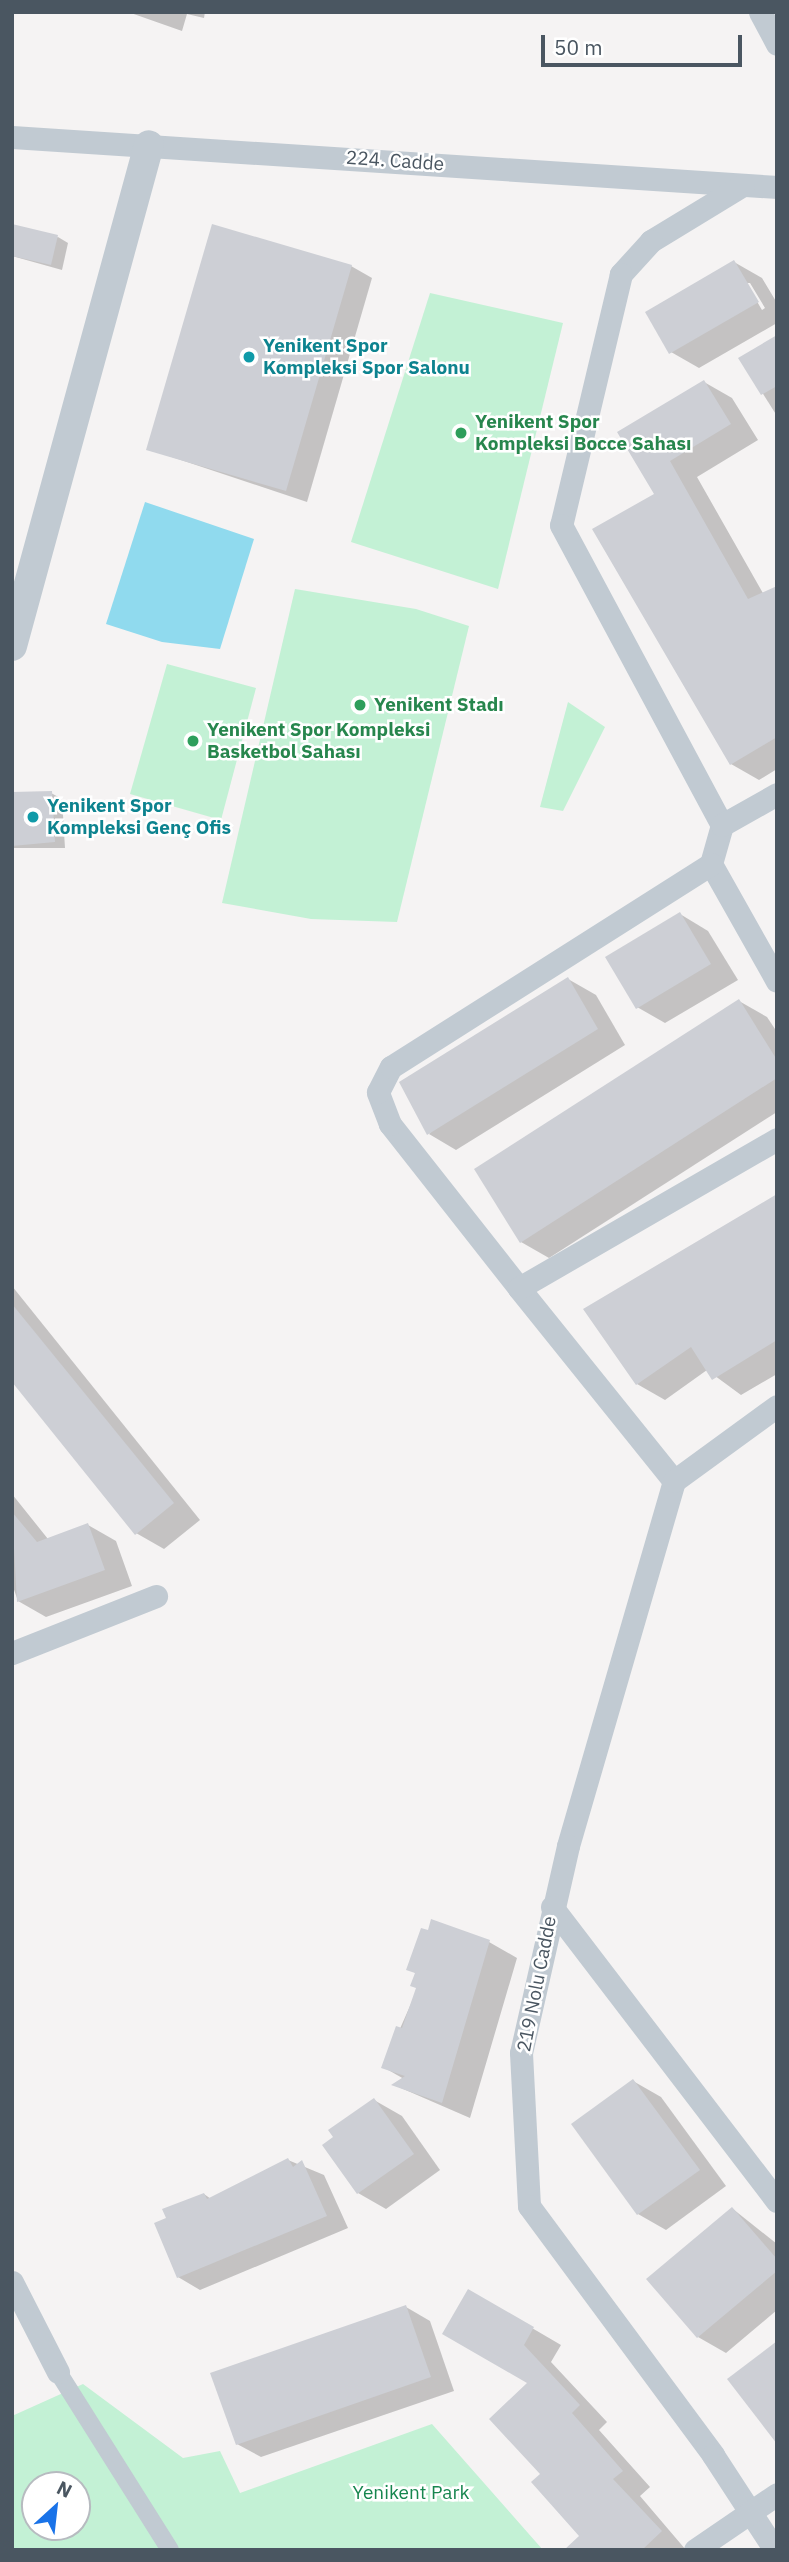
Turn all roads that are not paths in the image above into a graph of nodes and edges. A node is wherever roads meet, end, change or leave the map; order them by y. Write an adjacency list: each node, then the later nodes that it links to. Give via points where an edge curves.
1 (760, 12): 2 (street)
2 (777, 44)
3 (12, 137): 4 (street, 224. Cadde)
4 (149, 145): 5 (street, 224. Cadde); 7 (street)
5 (743, 185): 6 (street, 224. Cadde); 9 (street, via 651,240 621,274 561,524)
6 (777, 187)
7 (12, 646)
8 (777, 794): 9 (street)
9 (722, 825): 10 (street)
10 (711, 864): 11 (street); 13 (street, via 391,1067 379,1092 390,1124)
11 (777, 981)
12 (777, 1139): 13 (street)
13 (519, 1288): 15 (street)
14 (777, 1406): 15 (street)
15 (674, 1481): 18 (street, 219 Nolu Cadde)
16 (156, 1596): 17 (street)
17 (12, 1653)
18 (552, 1907): 19 (street); 23 (street, 219 Nolu Cadde, via 521,2053 529,2206 713,2455)
19 (777, 2201)
20 (12, 2282): 21 (street)
21 (58, 2372): 24 (street)
22 (777, 2494): 23 (street)
23 (748, 2515): 25 (street); 26 (street, 219 Nolu Cadde)
24 (170, 2550)
25 (695, 2550)
26 (775, 2550)

